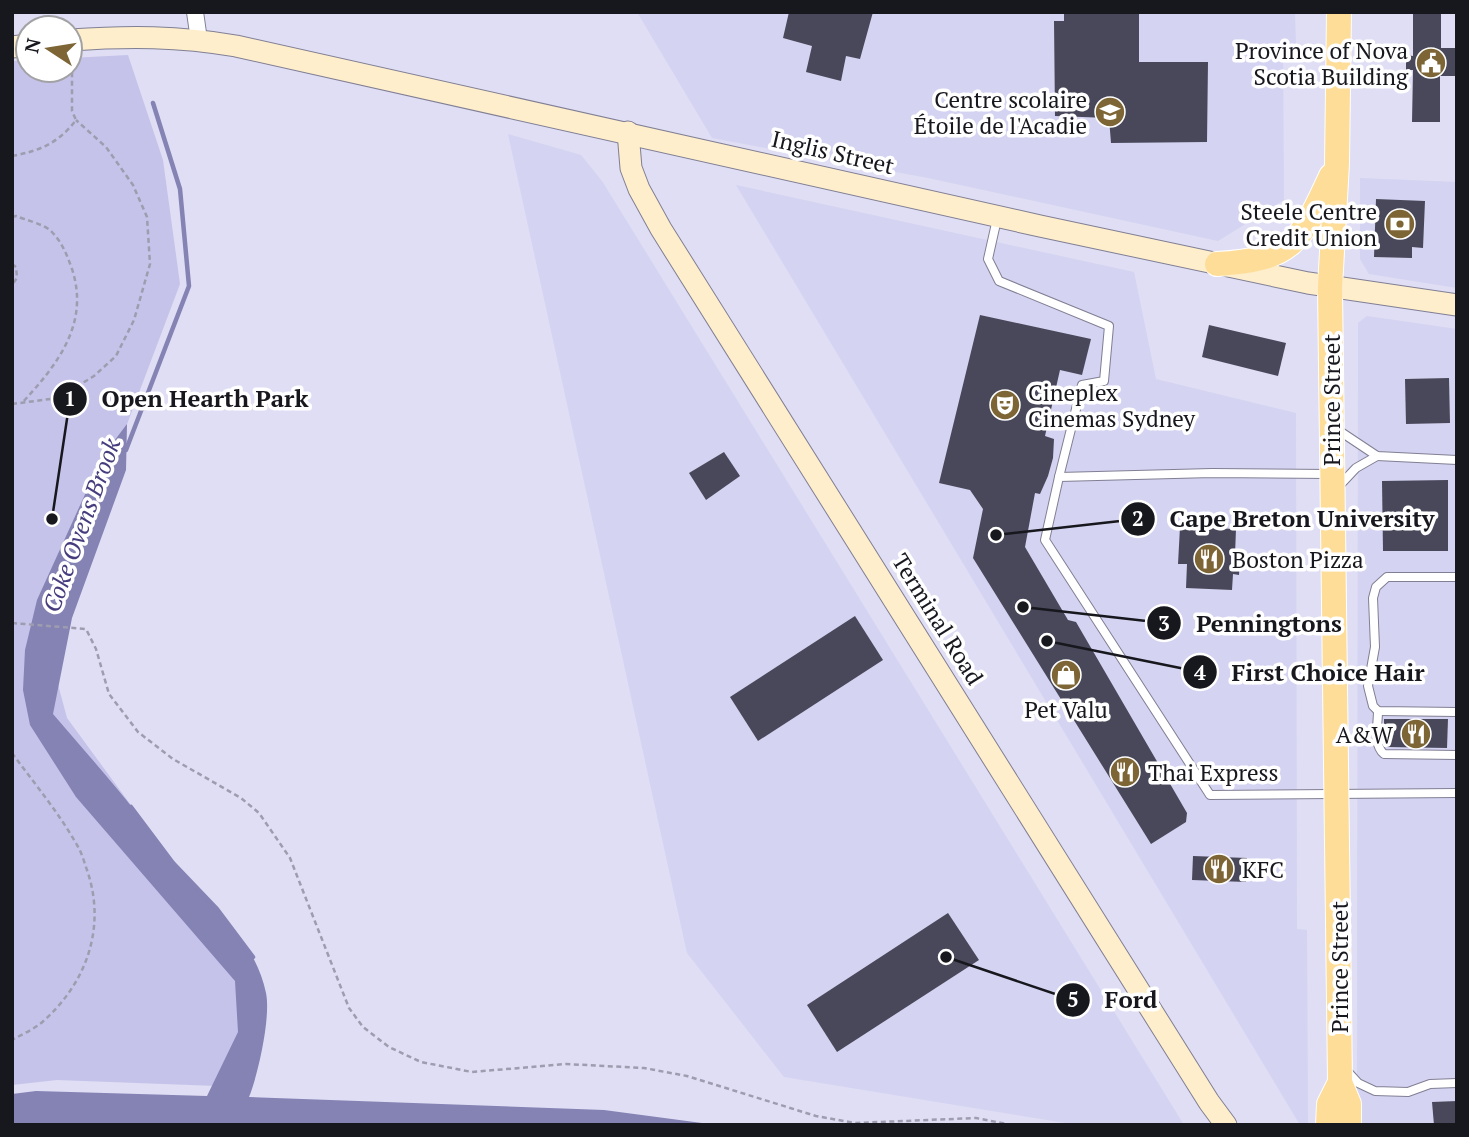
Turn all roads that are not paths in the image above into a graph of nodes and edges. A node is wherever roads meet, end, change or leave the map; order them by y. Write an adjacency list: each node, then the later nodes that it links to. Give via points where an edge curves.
1 (195, 12): 4 (street)
2 (1339, 12): 6 (main road, Prince Street)
3 (84, 39): 4 (street, Inglis Street, via 151,36)
4 (200, 40): 5 (street, Inglis Street)
5 (628, 132): 7 (street, Inglis Street); 24 (street, Terminal Road, via 631,168 661,229)
6 (1337, 163): 8 (main road, via 1298,239 1258,261); 9 (main road, Prince Street)
7 (998, 216): 8 (street, Inglis Street); 14 (lane, via 988,259 999,281 1109,326 1104,381 1082,385)
8 (1217, 264): 9 (street, Inglis Street)
9 (1331, 287): 10 (street, Inglis Street); 11 (main road, Prince Street)
10 (1457, 305)
11 (1331, 426): 12 (lane); 15 (main road, Prince Street)
12 (1377, 456): 13 (lane); 15 (lane)
13 (1457, 460)
14 (1059, 477): 15 (lane, via 1212,473); 20 (lane, via 1045,540 1210,795)
15 (1332, 484): 20 (main road, Prince Street)
16 (1457, 578): 17 (lane, via 1387,577 1376,587 1368,686)
17 (1378, 712): 18 (lane); 19 (lane, via 1378,744 1384,754)
18 (1457, 712)
19 (1457, 755)
20 (1338, 792): 21 (lane); 22 (main road, Prince Street)
21 (1457, 793)
22 (1340, 1072): 23 (lane, via 1375,1091 1408,1092 1430,1084); 25 (main road, Prince Street, via 1329,1104); 26 (main road, Prince Street, via 1349,1104)
23 (1457, 1083)
24 (1226, 1125)
25 (1328, 1125)
26 (1349, 1125)

